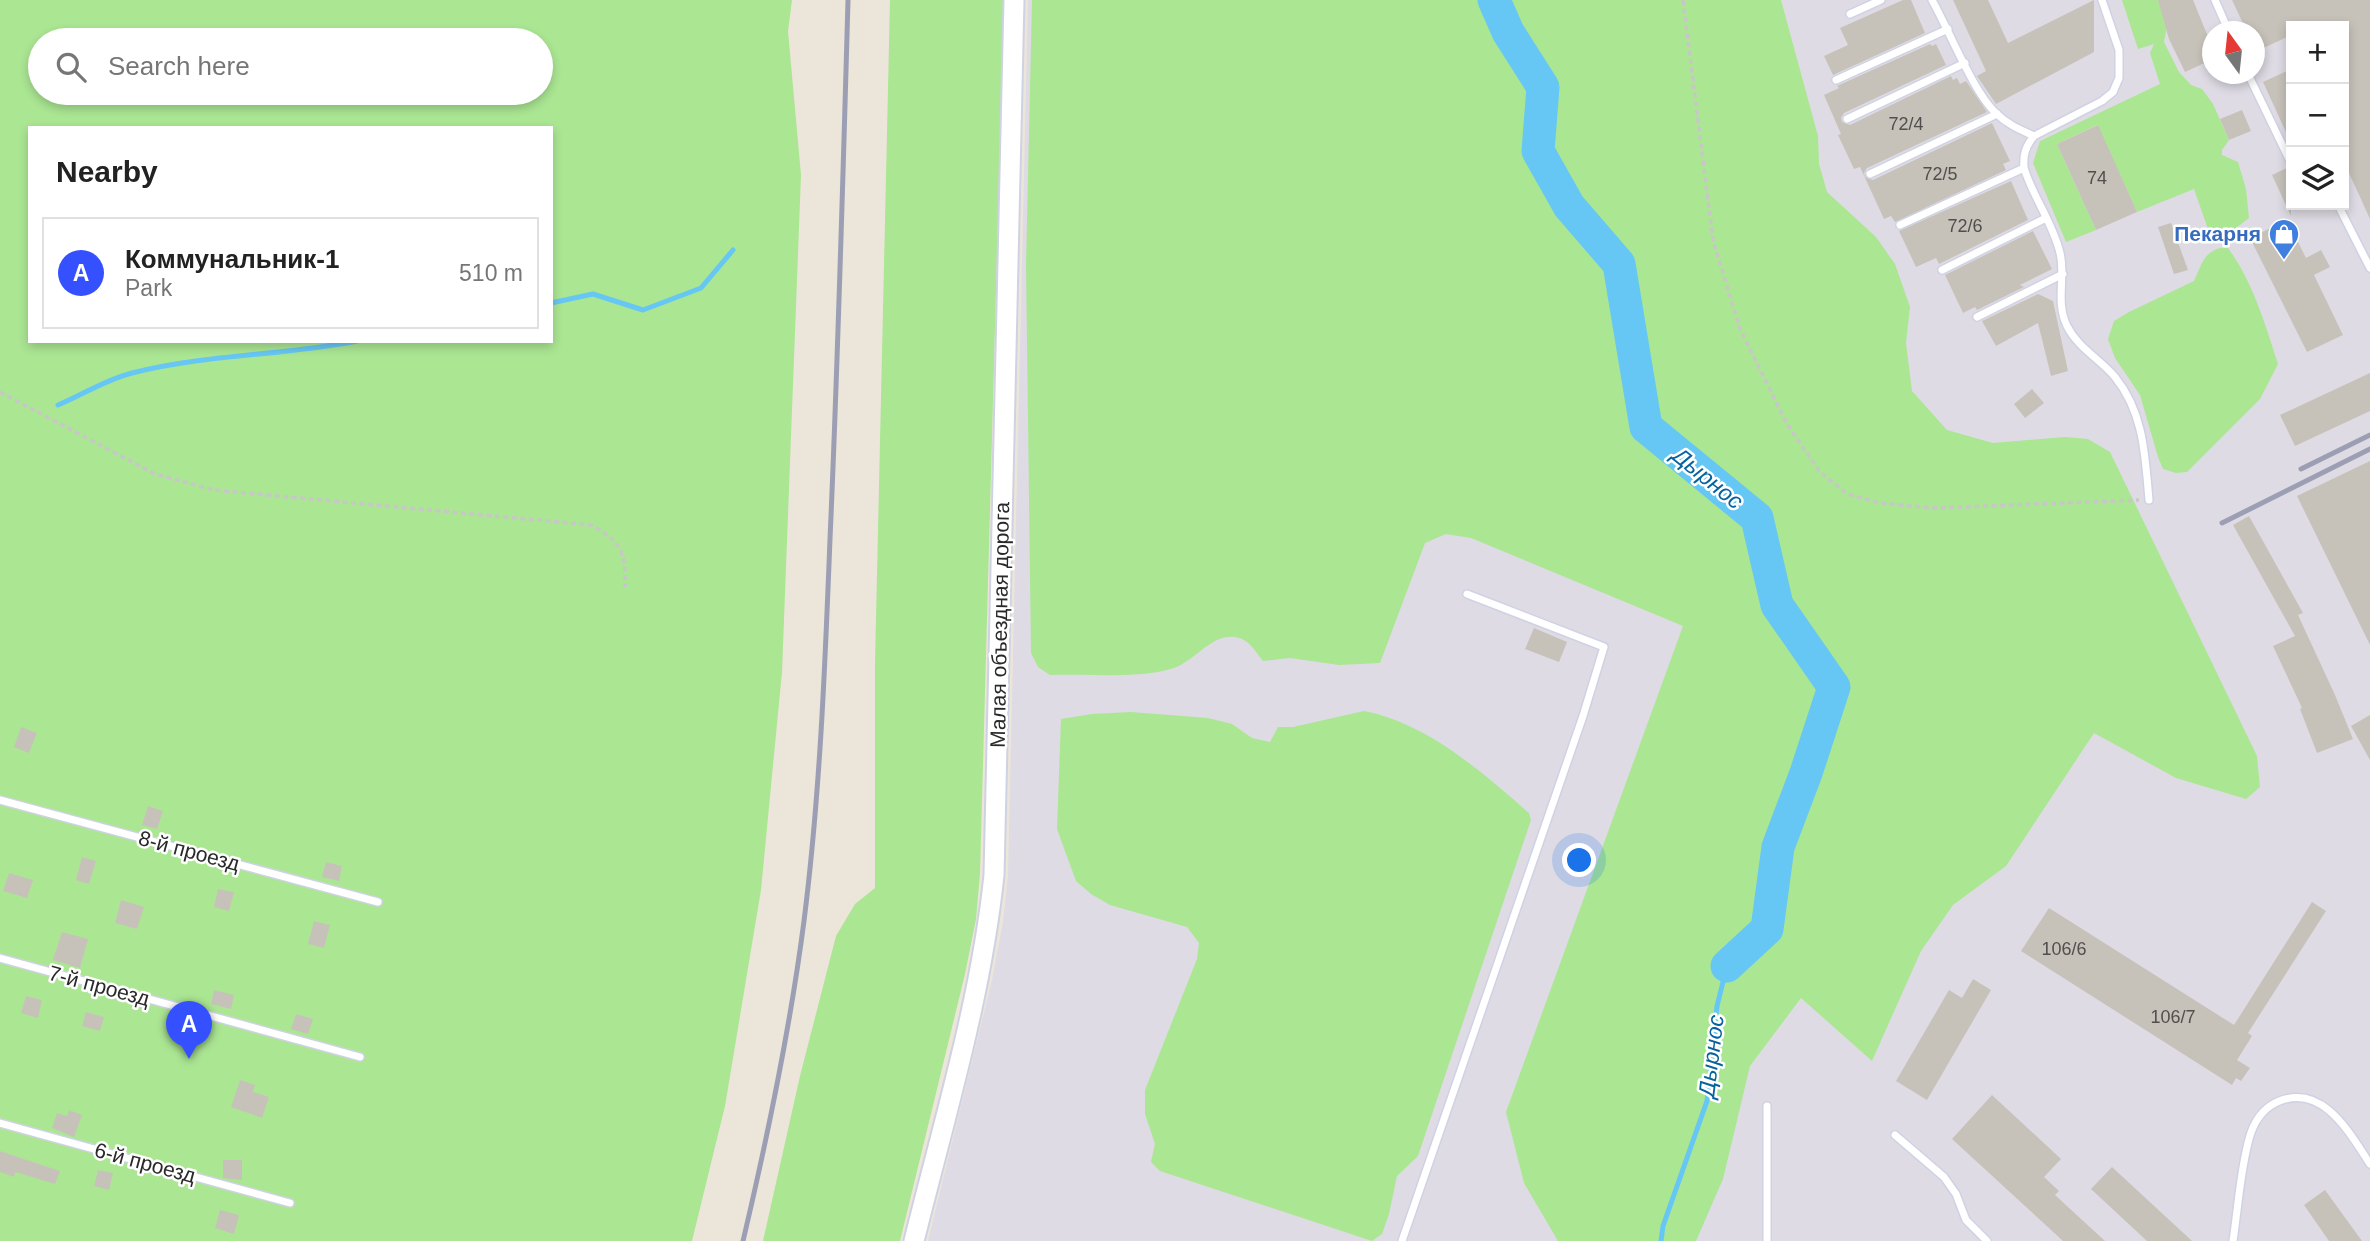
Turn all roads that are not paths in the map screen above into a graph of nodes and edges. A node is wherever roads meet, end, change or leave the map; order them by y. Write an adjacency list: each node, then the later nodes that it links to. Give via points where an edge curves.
1 (1014, 0): 36 (street, Малая объездная дорога, via 994,875 979,977)
2 (1881, 0): 6 (lane)
3 (1932, 0): 8 (lane)
4 (2102, 0): 14 (lane, via 2119,50 2119,78 2113,92)
5 (2215, 0): 7 (lane)
6 (1850, 14)
7 (2224, 21)
8 (1948, 29): 9 (lane); 10 (lane)
9 (1965, 62): 12 (lane); 13 (lane)
10 (1836, 80)
11 (2253, 84): 15 (lane)
12 (1997, 114): 14 (lane); 17 (lane)
13 (1847, 119)
14 (2034, 136): 16 (lane, via 2026,145)
15 (2286, 153)
16 (2024, 169): 19 (lane); 20 (lane)
17 (1870, 174)
18 (2341, 210): 21 (lane)
19 (2046, 218): 22 (lane); 23 (lane, via 2060,249)
20 (1900, 226)
21 (2370, 268)
22 (1942, 270)
23 (2063, 274): 24 (lane); 25 (lane, via 2060,305 2067,326 2115,377 2133,405 2144,438)
24 (1978, 317)
25 (2149, 500)
26 (1467, 594): 37 (lane, via 1604,647)
27 (0, 800): 28 (lane, 8-й проезд)
28 (378, 902)
29 (0, 958): 30 (lane, 7-й проезд)
30 (360, 1058)
31 (1766, 1106): 38 (lane)
32 (0, 1123): 35 (lane, 6-й проезд)
33 (1895, 1135): 39 (lane, via 1944,1177 1966,1220)
34 (2370, 1164): 40 (lane, via 2341,1123 2317,1101 2304,1096 2272,1104 2249,1139)
35 (290, 1203)
36 (914, 1241)
37 (1402, 1241)
38 (1767, 1241)
39 (1987, 1241)
40 (2233, 1241)

